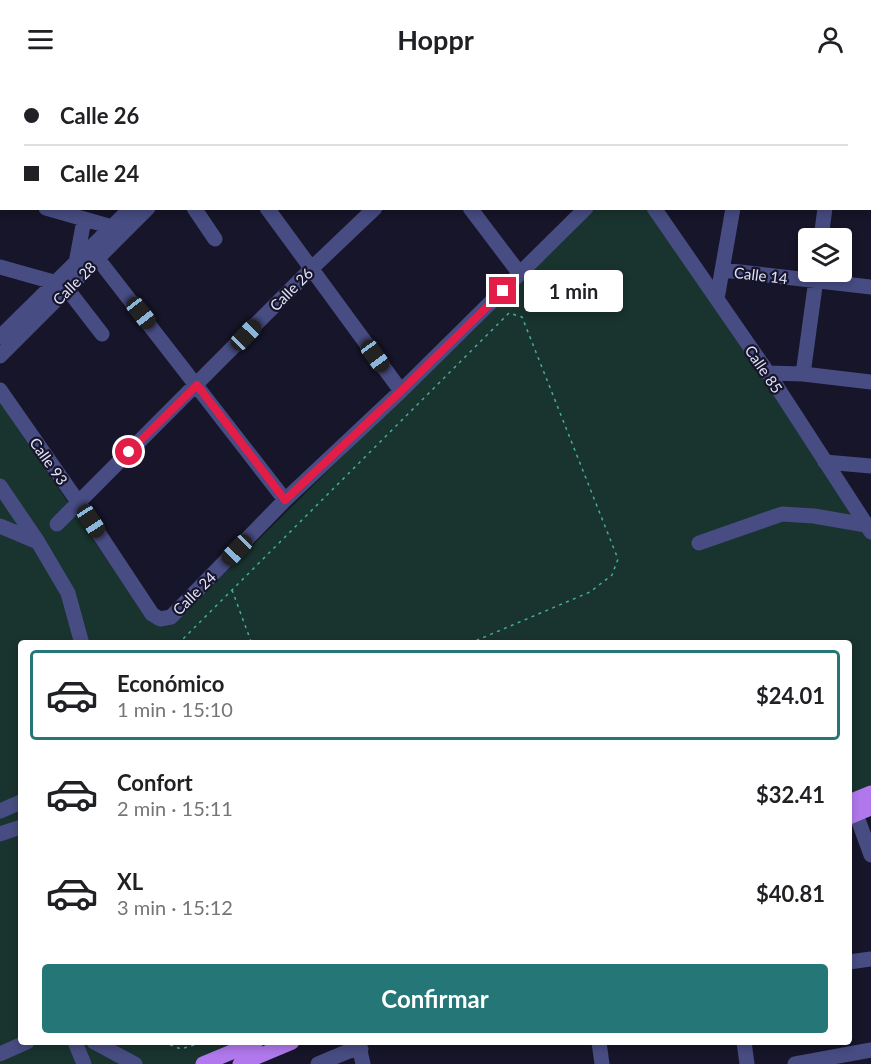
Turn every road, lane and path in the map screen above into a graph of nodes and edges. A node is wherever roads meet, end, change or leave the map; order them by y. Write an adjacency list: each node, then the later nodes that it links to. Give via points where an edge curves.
1 (52, 210): 12 (street)
2 (129, 210): 13 (street, Calle 28)
3 (146, 210): 16 (street, Calle 28)
4 (195, 210): 15 (street)
5 (268, 210): 19 (street)
6 (373, 210): 19 (street, Calle 26)
7 (472, 210): 21 (street)
8 (584, 210): 21 (street, Calle 24)
9 (655, 210): 27 (street, Calle 85)
10 (733, 210): 20 (street)
11 (825, 210): 14 (street)
12 (84, 220): 13 (street); 17 (street)
13 (111, 228): 17 (street, Calle 28)
14 (822, 228)
15 (215, 239)
16 (98, 258): 25 (street, Calle 28); 34 (street)
17 (76, 263): 25 (street, Calle 28)
18 (0, 267): 25 (street)
19 (312, 268): 34 (street, Calle 26); 36 (street)
20 (723, 270): 22 (street, Calle 14); 27 (street)
21 (520, 274): 36 (street, Calle 24)
22 (798, 276)
23 (815, 282): 32 (street)
24 (844, 282): 26 (street, Calle 14)
25 (62, 286): 28 (street); 29 (street, Calle 28); 30 (street, Calle 28)
26 (871, 287)
27 (717, 299): 31 (street, Calle 85)
28 (102, 334)
29 (0, 337)
30 (0, 356)
31 (768, 374): 32 (street); 37 (street, Calle 85)
32 (803, 374): 33 (street)
33 (871, 382)
34 (197, 385): 40 (street); 41 (street, Calle 26)
35 (0, 390): 41 (street, Calle 93)
36 (401, 391): 40 (street, Calle 24)
37 (825, 462): 38 (street); 44 (street, Calle 85)
38 (871, 466)
39 (0, 486): 45 (street)
40 (285, 500): 48 (street, Calle 24, via 171,617)
41 (78, 502): 42 (street, Calle 26); 48 (street, Calle 93, via 152,614)
42 (57, 524)
43 (0, 526): 45 (street)
44 (869, 529): 46 (street, via 814,516 782,514)
45 (38, 542): 49 (street, via 68,593)
46 (699, 543)
47 (232, 589): 50 (path); 51 (path); 52 (path, via 509,313 522,317 618,559 612,575 590,592)
48 (160, 619)
49 (81, 640)
50 (181, 640)
51 (251, 640)
52 (477, 640)
53 (871, 793): 56 (main road)
54 (18, 803): 57 (street)
55 (871, 808): 58 (main road)
56 (852, 810)
57 (0, 811)
58 (852, 811)
59 (852, 813): 62 (street)
60 (18, 827): 61 (street)
61 (0, 834)
62 (871, 855)
63 (871, 959): 64 (street)
64 (852, 962)
65 (20, 1045): 76 (street)
66 (76, 1045): 78 (street)
67 (100, 1045): 79 (street)
68 (171, 1045): 69 (path, via 181,1049)
69 (194, 1045)
70 (249, 1045): 80 (main road)
71 (285, 1045): 77 (main road)
72 (599, 1045): 82 (street)
73 (744, 1045): 83 (street)
74 (871, 1050): 84 (street)
75 (361, 1052): 81 (street, via 349,1051)
76 (0, 1054)
77 (243, 1063)
78 (84, 1064)
79 (135, 1064)
80 (203, 1064)
81 (318, 1064)
82 (602, 1064)
83 (747, 1064)
84 (795, 1064)

